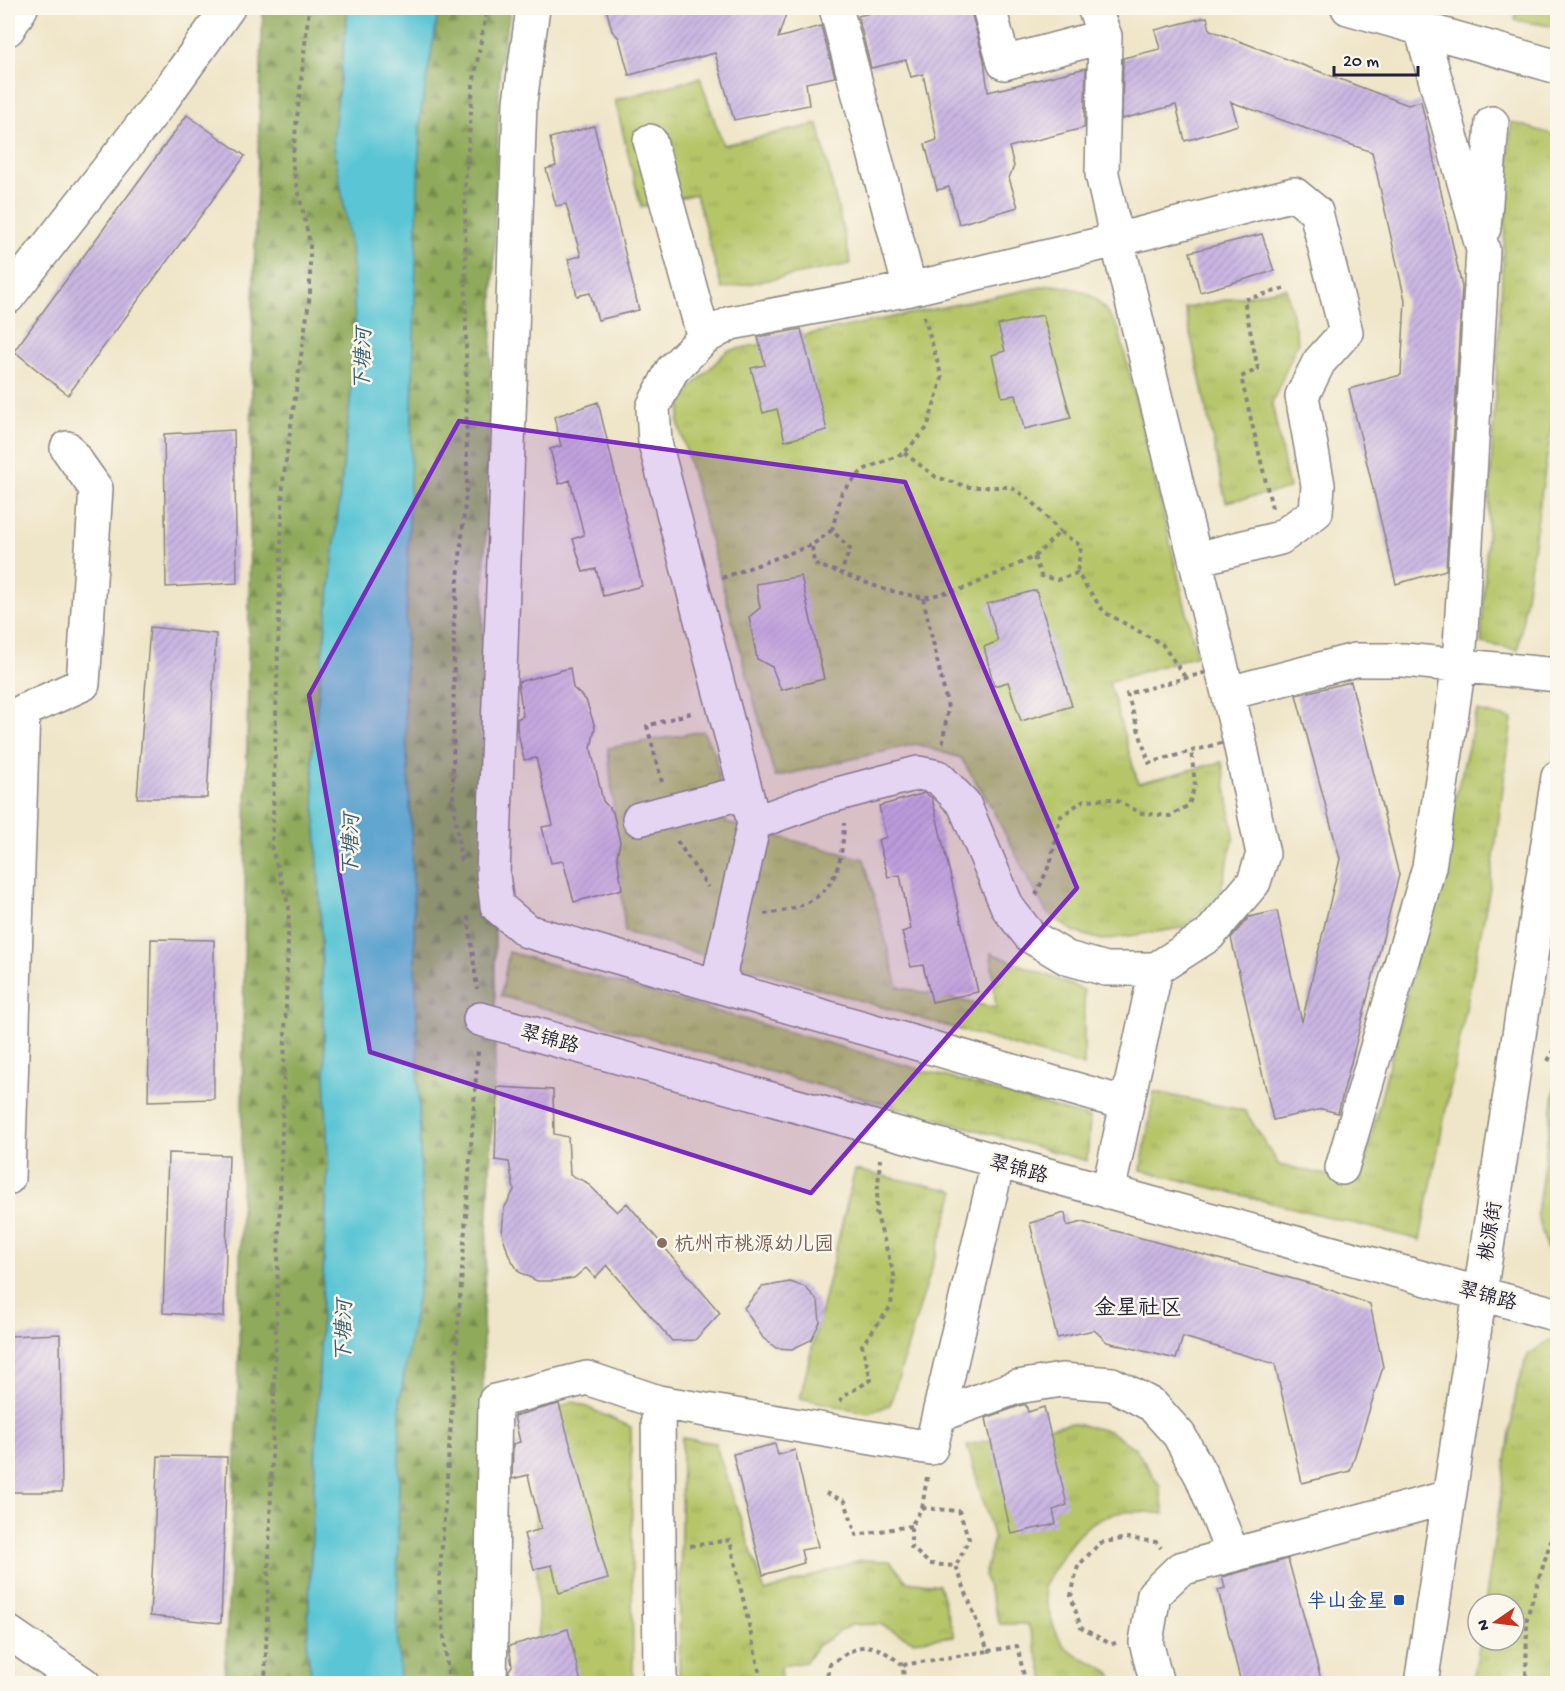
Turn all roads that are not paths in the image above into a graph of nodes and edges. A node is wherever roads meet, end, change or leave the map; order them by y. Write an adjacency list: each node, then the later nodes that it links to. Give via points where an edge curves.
1 (21, 8): 9 (street)
2 (228, 8): 16 (street, via 162,100)
3 (533, 8): 29 (street, via 520,102 493,874 497,906 527,930)
4 (836, 8): 15 (street)
5 (989, 8): 7 (street, via 1004,63)
6 (1348, 8): 8 (street)
7 (1100, 22): 13 (street, via 1102,174)
8 (1421, 28): 10 (street); 14 (street)
9 (8, 29)
10 (1557, 66)
11 (1492, 123): 14 (street)
12 (650, 141): 17 (street)
13 (1117, 240): 15 (street); 19 (street); 19 (street, via 1294,194 1316,212 1346,332 1319,362 1302,396 1318,485 1316,512 1280,538)
14 (1483, 250): 20 (street)
15 (910, 289): 17 (street, via 731,323)
16 (8, 297)
17 (704, 338): 25 (street, via 672,370 653,407 655,443)
18 (67, 448): 23 (street, via 96,489 82,684)
19 (1196, 559): 22 (street)
20 (1459, 665): 21 (street); 22 (street, via 1355,660); 33 (street, via 1429,867)
21 (1557, 675)
22 (1225, 680): 28 (street, via 1263,854 1254,882 1209,935)
23 (15, 702): 34 (street)
24 (1557, 777): 36 (street, 桃源街)
25 (746, 792): 26 (street); 27 (street)
26 (639, 819)
27 (754, 823): 28 (street, via 823,798 918,773 938,777 964,804 1008,908 1030,936 1067,958 1106,969); 29 (street, via 720,973)
28 (1156, 969): 31 (street)
29 (728, 989): 31 (street)
30 (480, 1019): 32 (street, 翠锦路)
31 (1127, 1104): 35 (street)
32 (998, 1162): 35 (street, 翠锦路); 39 (street)
33 (1342, 1168)
34 (8, 1178)
35 (1108, 1192): 36 (street, 翠锦路)
36 (1480, 1293): 37 (street, 翠锦路); 40 (street, 桃源街)
37 (1557, 1315)
38 (658, 1402): 39 (street, via 931,1448); 44 (street, via 587,1378 495,1401); 45 (street)
39 (939, 1415): 41 (street, via 1017,1387 1062,1380 1112,1384 1152,1405 1179,1435 1202,1477)
40 (1449, 1497): 41 (street); 47 (street, 桃源街)
41 (1233, 1555): 46 (street, via 1180,1569 1154,1594 1146,1641)
42 (8, 1632): 43 (street)
43 (84, 1683)
44 (490, 1683)
45 (660, 1683)
46 (1157, 1683)
47 (1421, 1683)

